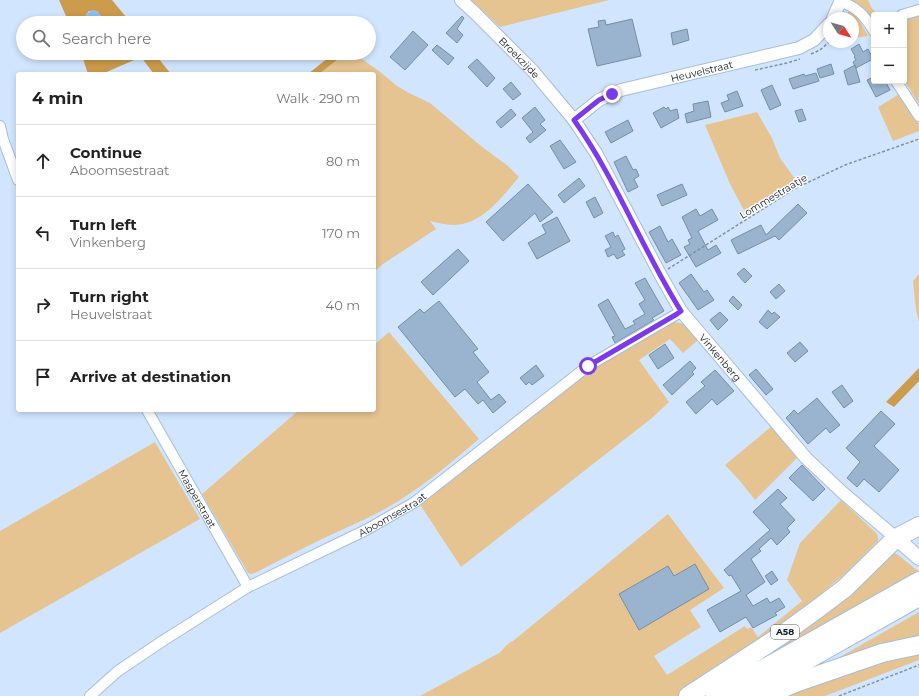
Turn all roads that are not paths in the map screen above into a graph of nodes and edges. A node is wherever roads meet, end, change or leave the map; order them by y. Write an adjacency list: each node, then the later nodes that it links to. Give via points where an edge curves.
1 (461, 0): 10 (street, Broekzijde, via 527,66)
2 (840, 0): 4 (street); 6 (street, via 854,7)
3 (919, 10): 5 (street)
4 (835, 12)
5 (907, 14)
6 (871, 25)
7 (823, 30): 10 (street, Heuvelstraat, via 814,40 799,48 621,90 599,100)
8 (898, 84): 9 (street)
9 (919, 116)
10 (574, 120): 13 (street, Vinkenberg, via 596,153)
11 (0, 126): 12 (street)
12 (16, 175)
13 (681, 311): 16 (street, Vinkenberg, via 806,458); 19 (street, Aboomsestraat, via 588,366 415,502 366,530)
14 (148, 412): 19 (street, Masperstraat)
15 (919, 526): 16 (highway, A58)
16 (896, 538): 17 (main road, Vinkenberg); 23 (highway, A58, via 840,592 783,634)
17 (918, 557)
18 (919, 580): 24 (highway, A58)
19 (248, 587): 22 (street, Aboomsestraat, via 118,671)
20 (919, 597): 25 (highway)
21 (919, 645): 26 (highway, via 882,652)
22 (90, 696)
23 (688, 696)
24 (716, 696)
25 (743, 696)
26 (764, 696)

